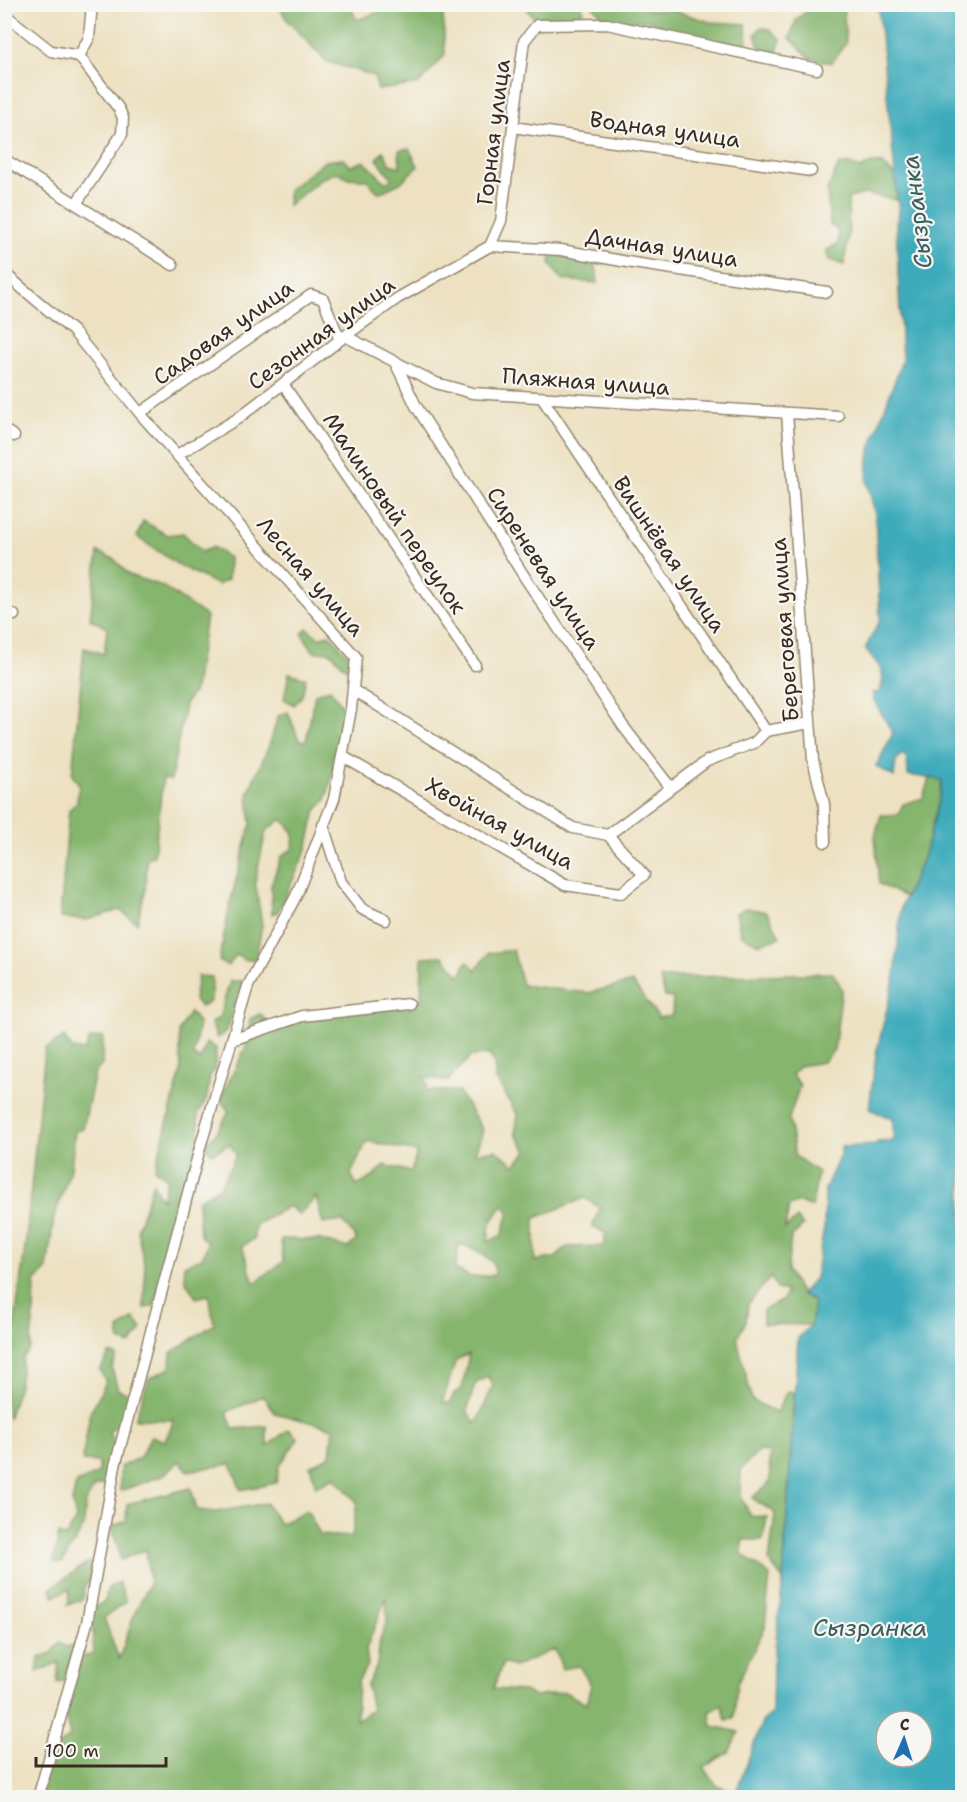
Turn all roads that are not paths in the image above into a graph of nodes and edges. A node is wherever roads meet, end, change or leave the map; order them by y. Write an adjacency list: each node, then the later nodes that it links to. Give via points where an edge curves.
1 (92, 4): 3 (street, via 89,38)
2 (4, 14): 3 (street, via 51,51)
3 (79, 56): 8 (street, via 123,118 122,134)
4 (817, 69): 5 (street, Горная улица, via 607,24 537,25 524,41)
5 (513, 127): 7 (street, Водная улица); 9 (street, Горная улица, via 501,221)
6 (4, 159): 8 (street)
7 (812, 171)
8 (76, 204): 10 (street)
9 (490, 246): 12 (street, Дачная улица, via 561,250); 13 (street, Сезонная улица, via 398,298)
10 (173, 265)
11 (4, 273): 17 (street, Лесная улица, via 73,331)
12 (827, 292)
13 (342, 338): 14 (street, Пляжная улица); 15 (street, Сезонная улица); 17 (street, Садовая улица, via 323,299 311,295)
14 (395, 362): 16 (street, Пляжная улица, via 436,383 472,393); 26 (street, Сиреневая улица, via 416,406 524,576 623,726)
15 (283, 384): 20 (street, Сезонная улица, via 237,419); 21 (street, Малиновый переулок)
16 (542, 398): 18 (street, Пляжная улица); 24 (street, Вишнёвая улица)
17 (140, 413): 20 (street, Лесная улица)
18 (787, 413): 19 (street, Пляжная улица); 23 (street, Береговая улица)
19 (838, 416)
20 (177, 455): 22 (street, Лесная улица, via 356,657)
21 (475, 665)
22 (353, 690): 25 (street, Лесная улица); 28 (street, via 573,828)
23 (810, 723): 24 (street); 29 (street, Береговая улица, via 813,760 824,804)
24 (766, 731): 26 (street, via 754,743 707,761)
25 (342, 756): 27 (street, Лесная улица, via 334,799); 28 (street, Хвойная улица, via 565,885 621,893 644,875)
26 (671, 788): 28 (street)
27 (324, 825): 30 (street, via 341,882 363,909); 32 (street, Лесная улица, via 296,896 248,986)
28 (608, 835)
29 (825, 842)
30 (386, 920)
31 (409, 1004): 32 (street, via 302,1016)
32 (232, 1041): 33 (street, Лесная улица, via 115,1466 87,1623)
33 (38, 1797)

